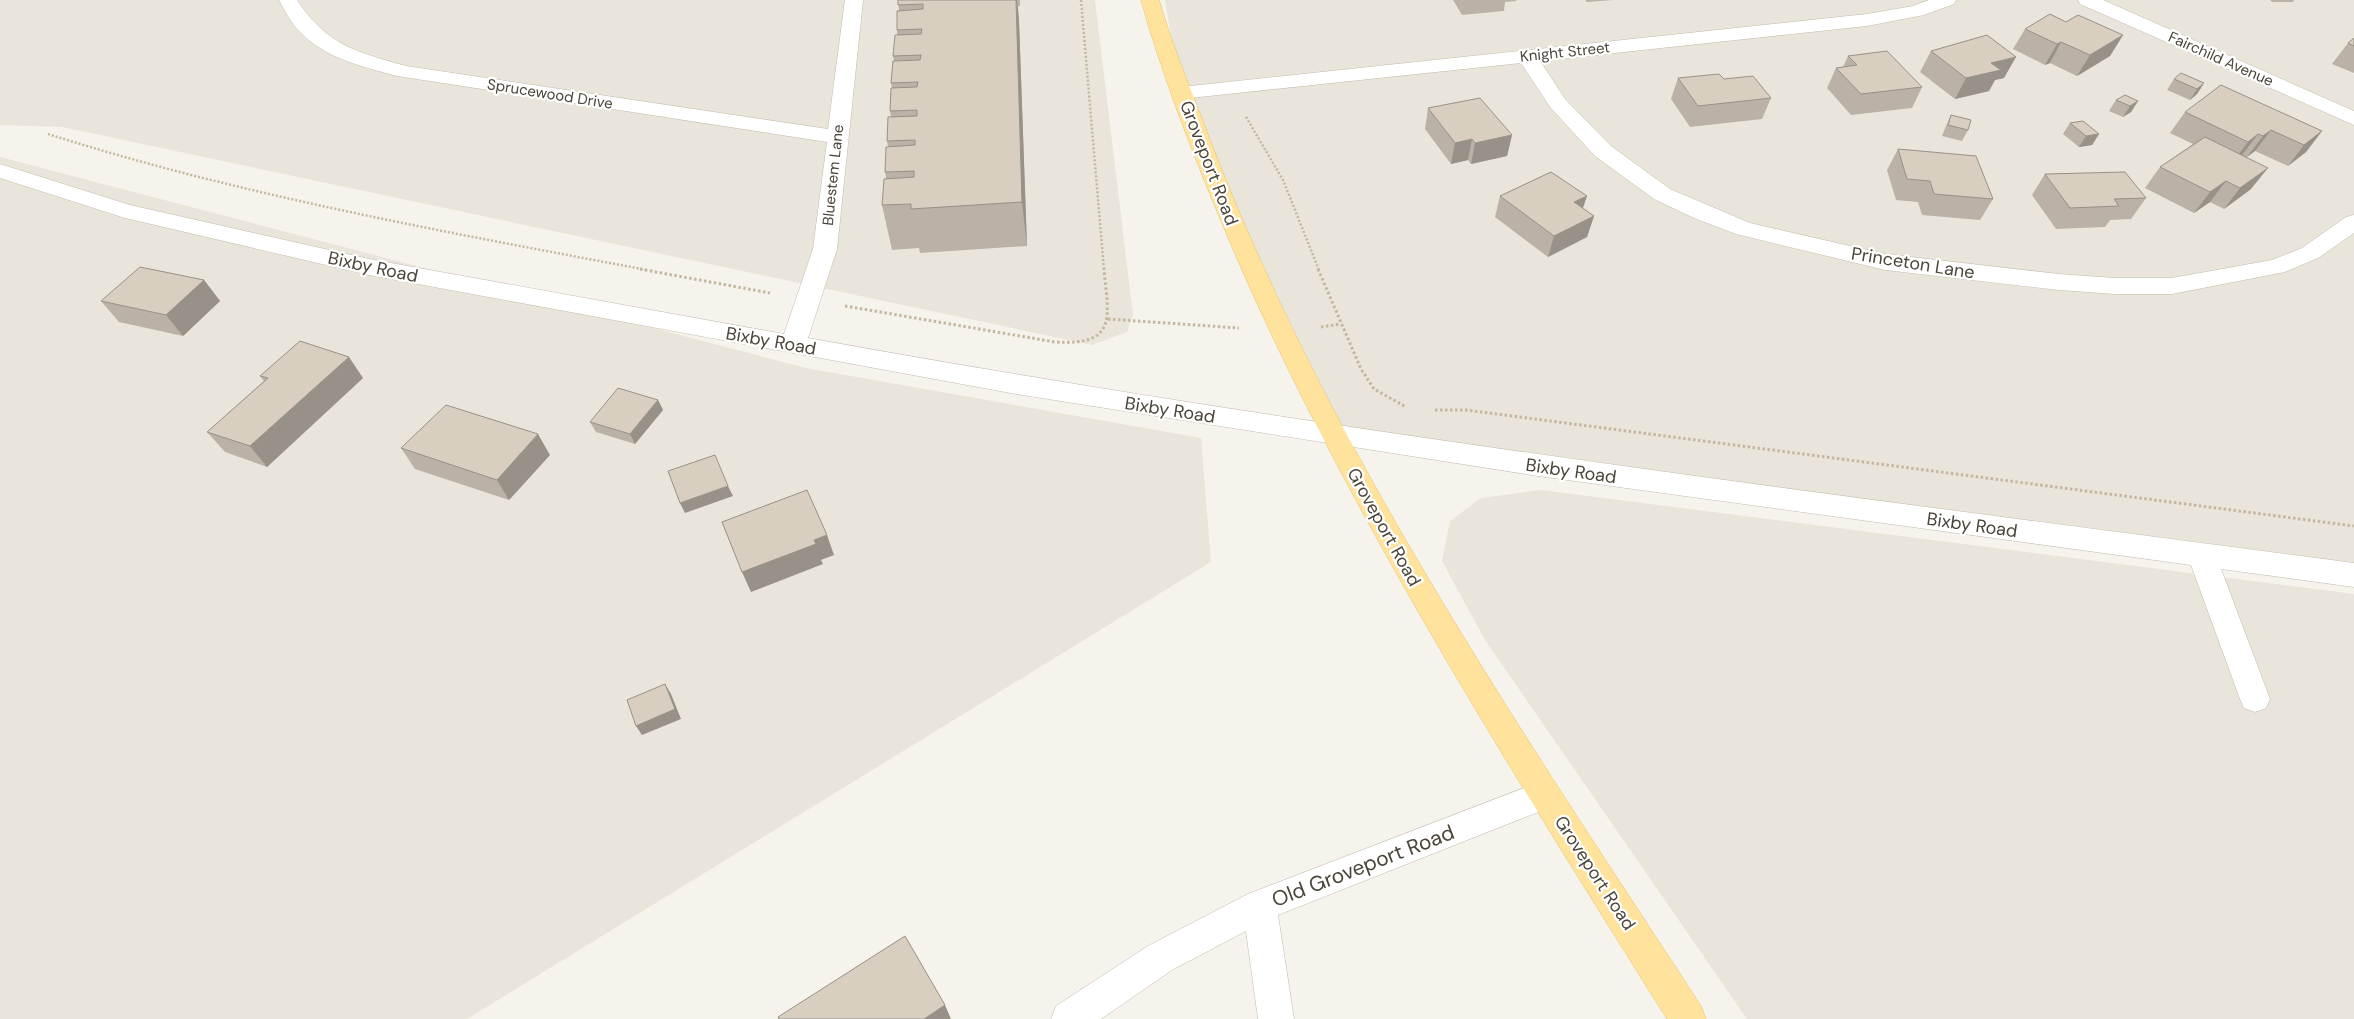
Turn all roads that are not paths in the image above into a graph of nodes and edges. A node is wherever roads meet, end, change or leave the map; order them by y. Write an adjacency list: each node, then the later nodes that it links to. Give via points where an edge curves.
1 (288, 0): 9 (street, Sprucewood Drive, via 306,28 325,44 359,60 404,72)
2 (854, 0): 9 (street, Bluestem Lane)
3 (1150, 0): 7 (main road, Groveport Road)
4 (1947, 0): 6 (street, Knight Street, via 1917,11 1867,20)
5 (2087, 0): 8 (street, Fairchild Avenue)
6 (1527, 56): 7 (street, Knight Street); 11 (street, Princeton Lane, via 1557,103 1597,144 1662,194 1744,229 1885,262 2059,282 2172,286 2277,267 2310,253)
7 (1181, 93): 13 (main road, Groveport Road, via 1202,152 1257,281)
8 (2354, 119)
9 (838, 137): 12 (street, Bluestem Lane, via 825,249)
10 (0, 171): 12 (street, Bixby Road, via 125,211 368,267)
11 (2354, 222)
12 (793, 345): 13 (street, Bixby Road, via 1114,402)
13 (1333, 434): 14 (street, Bixby Road, via 1547,468); 17 (main road, Groveport Road, via 1422,594)
14 (2202, 555): 15 (street, Bixby Road); 16 (street)
15 (2354, 575)
16 (2255, 699)
17 (1545, 795): 18 (street, Old Groveport Road); 21 (main road, Groveport Road)
18 (1260, 906): 19 (street, via 1160,958); 20 (street, Old Groveport Road)
19 (1069, 1019)
20 (1276, 1019)
21 (1688, 1019)

